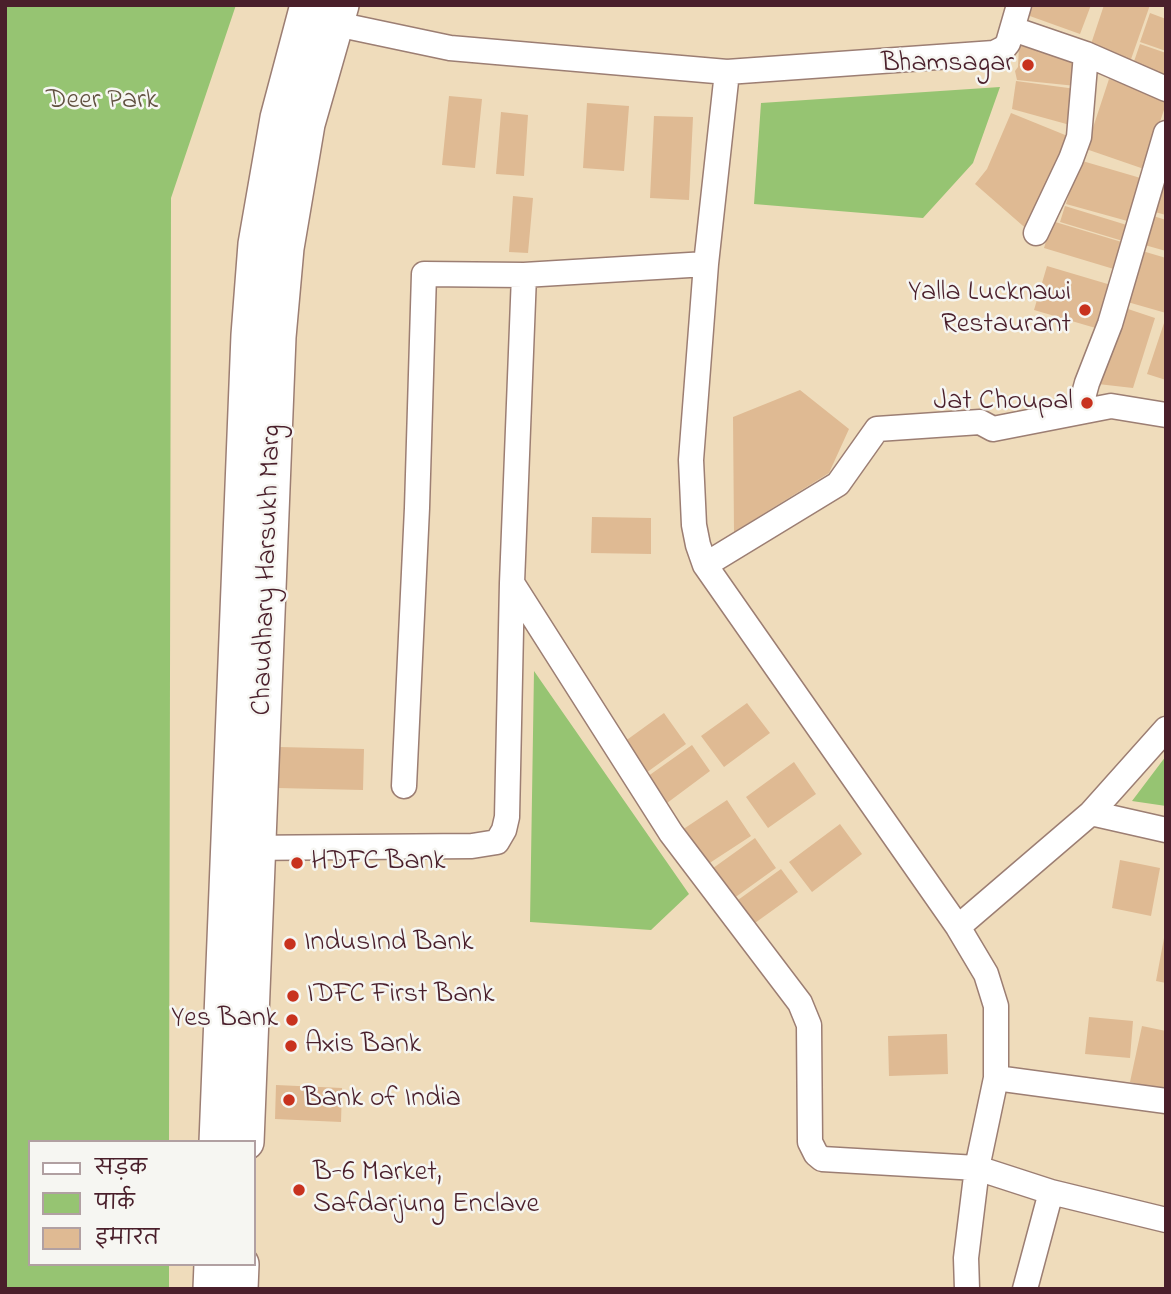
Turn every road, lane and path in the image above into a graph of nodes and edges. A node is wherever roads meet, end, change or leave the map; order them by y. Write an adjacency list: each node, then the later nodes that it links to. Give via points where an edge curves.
1 (322, 13): 4 (street, via 450,48); 18 (street, Chaudhary Harsukh Marg, via 285,261)
2 (1016, 17): 3 (street); 4 (street, via 1004,48 994,53)
3 (1086, 54): 5 (street); 7 (street, via 1079,137)
4 (727, 72): 8 (street)
5 (1166, 89)
6 (1166, 133): 10 (street)
7 (1036, 233)
8 (706, 264): 9 (street); 12 (street, via 691,460 694,525)
9 (524, 275): 13 (street); 15 (street, via 424,274)
10 (1079, 412): 11 (street, via 1111,407); 12 (street, via 993,429 980,422 877,429 838,484)
11 (1166, 415)
12 (705, 565): 19 (street)
13 (512, 583): 18 (street, via 507,817 497,842); 24 (street, via 671,833 800,1003 808,1025 810,1142 816,1154 822,1159)
14 (1166, 729): 16 (street)
15 (404, 786)
16 (1091, 813): 17 (street); 19 (street)
17 (1166, 830)
18 (243, 848): 22 (street, Chaudhary Harsukh Marg); 23 (street, Chaudhary Harsukh Marg)
19 (958, 927): 20 (street, via 986,974 996,1006)
20 (996, 1078): 21 (street); 24 (street)
21 (1166, 1101)
22 (217, 1140)
23 (246, 1140)
24 (977, 1168): 25 (street); 31 (street, via 966,1258)
25 (1051, 1192): 26 (street); 32 (street)
26 (1166, 1220)
27 (212, 1266): 29 (street)
28 (242, 1266): 30 (street)
29 (211, 1289)
30 (240, 1289)
31 (967, 1289)
32 (1025, 1289)

